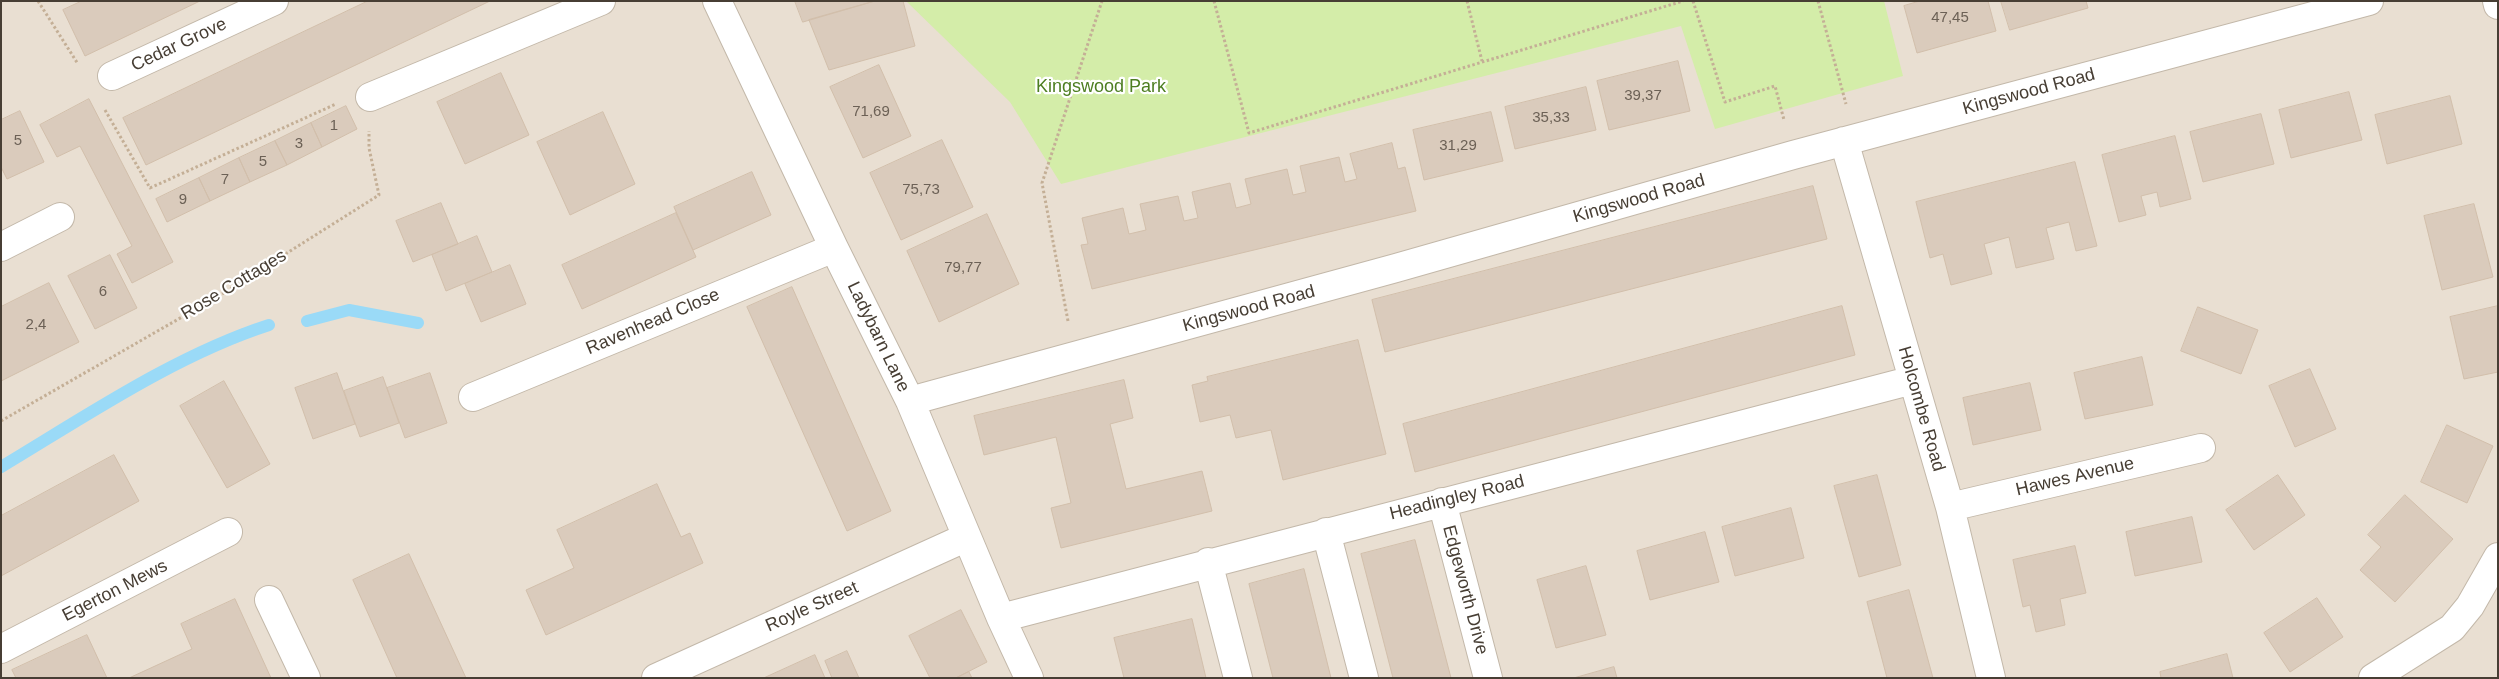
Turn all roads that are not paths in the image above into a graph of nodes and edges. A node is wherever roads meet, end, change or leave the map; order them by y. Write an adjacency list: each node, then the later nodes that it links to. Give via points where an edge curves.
1 (274, 1): 7 (street, Cedar Grove)
2 (601, 1): 8 (street)
3 (717, 1): 12 (street, Ladybarn Lane)
4 (2369, 1): 9 (street, Kingswood Road)
5 (2497, 1): 6 (street)
6 (2498, 6)
7 (112, 76)
8 (370, 98)
9 (1850, 140): 13 (street, Holcombe Road); 15 (street, Kingswood Road)
10 (60, 217): 11 (street)
11 (1, 248)
12 (834, 248): 14 (street, Ravenhead Close); 15 (street, Ladybarn Lane)
13 (1913, 380): 17 (street, Headingley Road); 18 (street, Holcombe Road)
14 (473, 397)
15 (910, 402): 21 (street, Ladybarn Lane)
16 (2201, 448): 18 (street, Hawes Avenue)
17 (1442, 502): 20 (street, Headingley Road); 32 (street, Edgeworth Drive)
18 (1950, 507): 33 (street, Holcombe Road)
19 (228, 532): 26 (street, Egerton Mews)
20 (1326, 532): 23 (street, Headingley Road); 31 (street)
21 (967, 537): 25 (street, Ladybarn Lane); 28 (street, Royle Street)
22 (2498, 557): 34 (street, via 2475,598 2452,628)
23 (1208, 562): 25 (street, Headingley Road); 30 (street)
24 (269, 600): 27 (street)
25 (1001, 618): 29 (street, Ladybarn Lane)
26 (1, 649)
27 (306, 678)
28 (656, 678)
29 (1029, 678)
30 (1238, 678)
31 (1364, 678)
32 (1488, 678)
33 (1991, 678)
34 (2373, 678)

